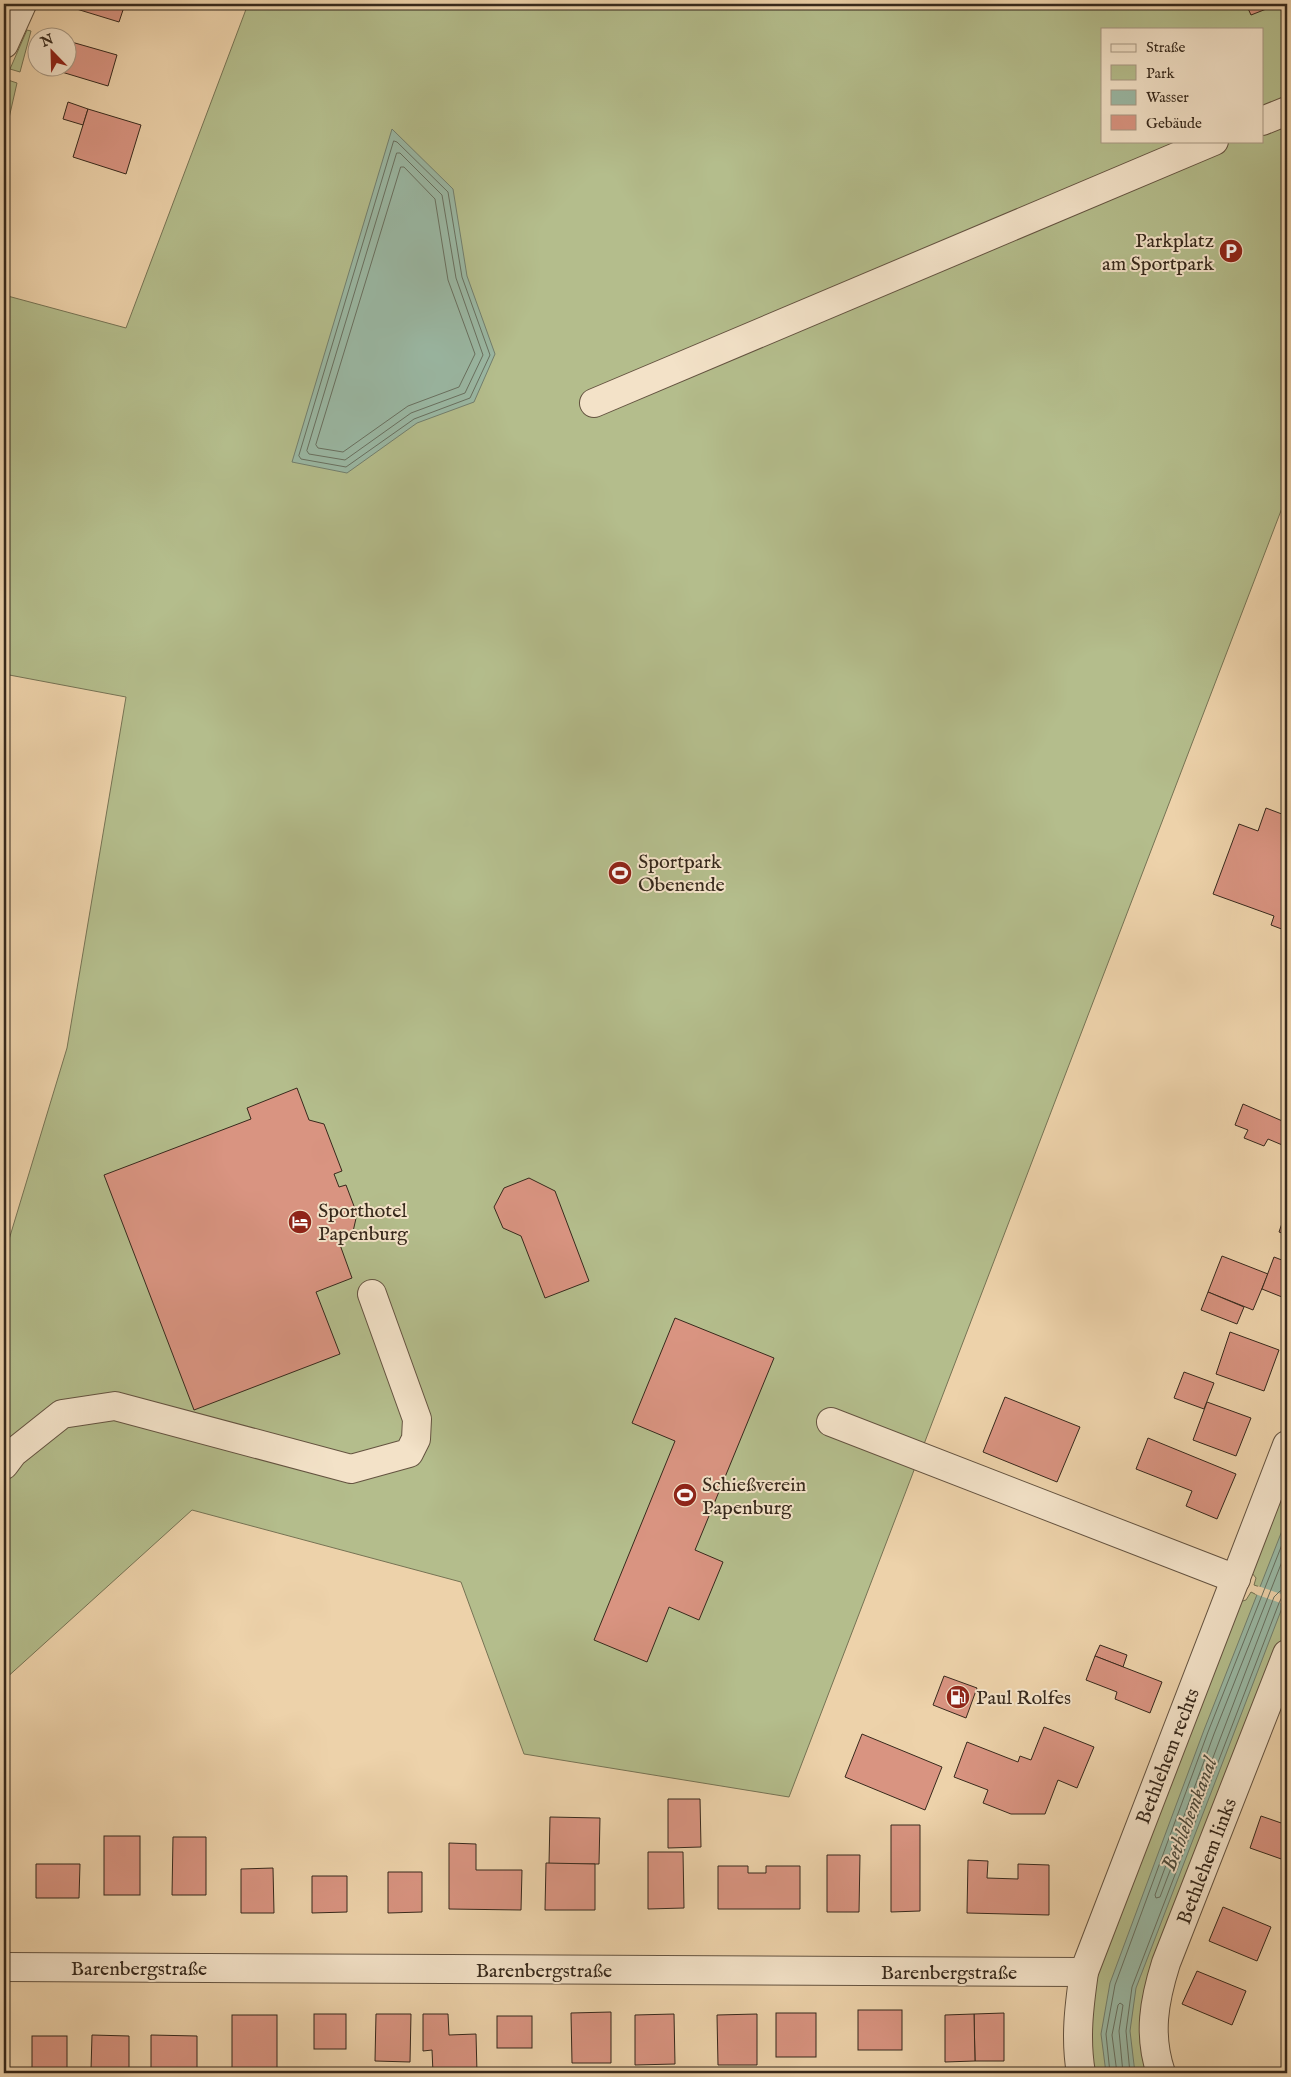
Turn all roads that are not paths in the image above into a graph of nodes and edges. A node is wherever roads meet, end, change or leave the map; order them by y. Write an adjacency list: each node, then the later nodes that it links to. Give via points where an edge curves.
1 (22, 4): 2 (street)
2 (4, 44)
3 (1287, 110): 4 (street)
4 (1264, 120)
5 (1212, 142): 6 (street)
6 (594, 403)
7 (372, 1294): 10 (street, via 417,1419 416,1439 409,1453 351,1469 115,1406 62,1414 13,1453)
8 (831, 1422): 11 (street)
9 (1287, 1445): 11 (street, Bethlehem rechts)
10 (4, 1465)
11 (1236, 1580): 14 (street, Bethlehem rechts)
12 (1287, 1654): 16 (street, Bethlehem links, via 1158,1989 1153,2038)
13 (4, 1967): 14 (street, Barenbergstraße)
14 (1084, 1972): 15 (street, Bethlehem rechts, via 1077,2050)
15 (1081, 2073)
16 (1161, 2073)

